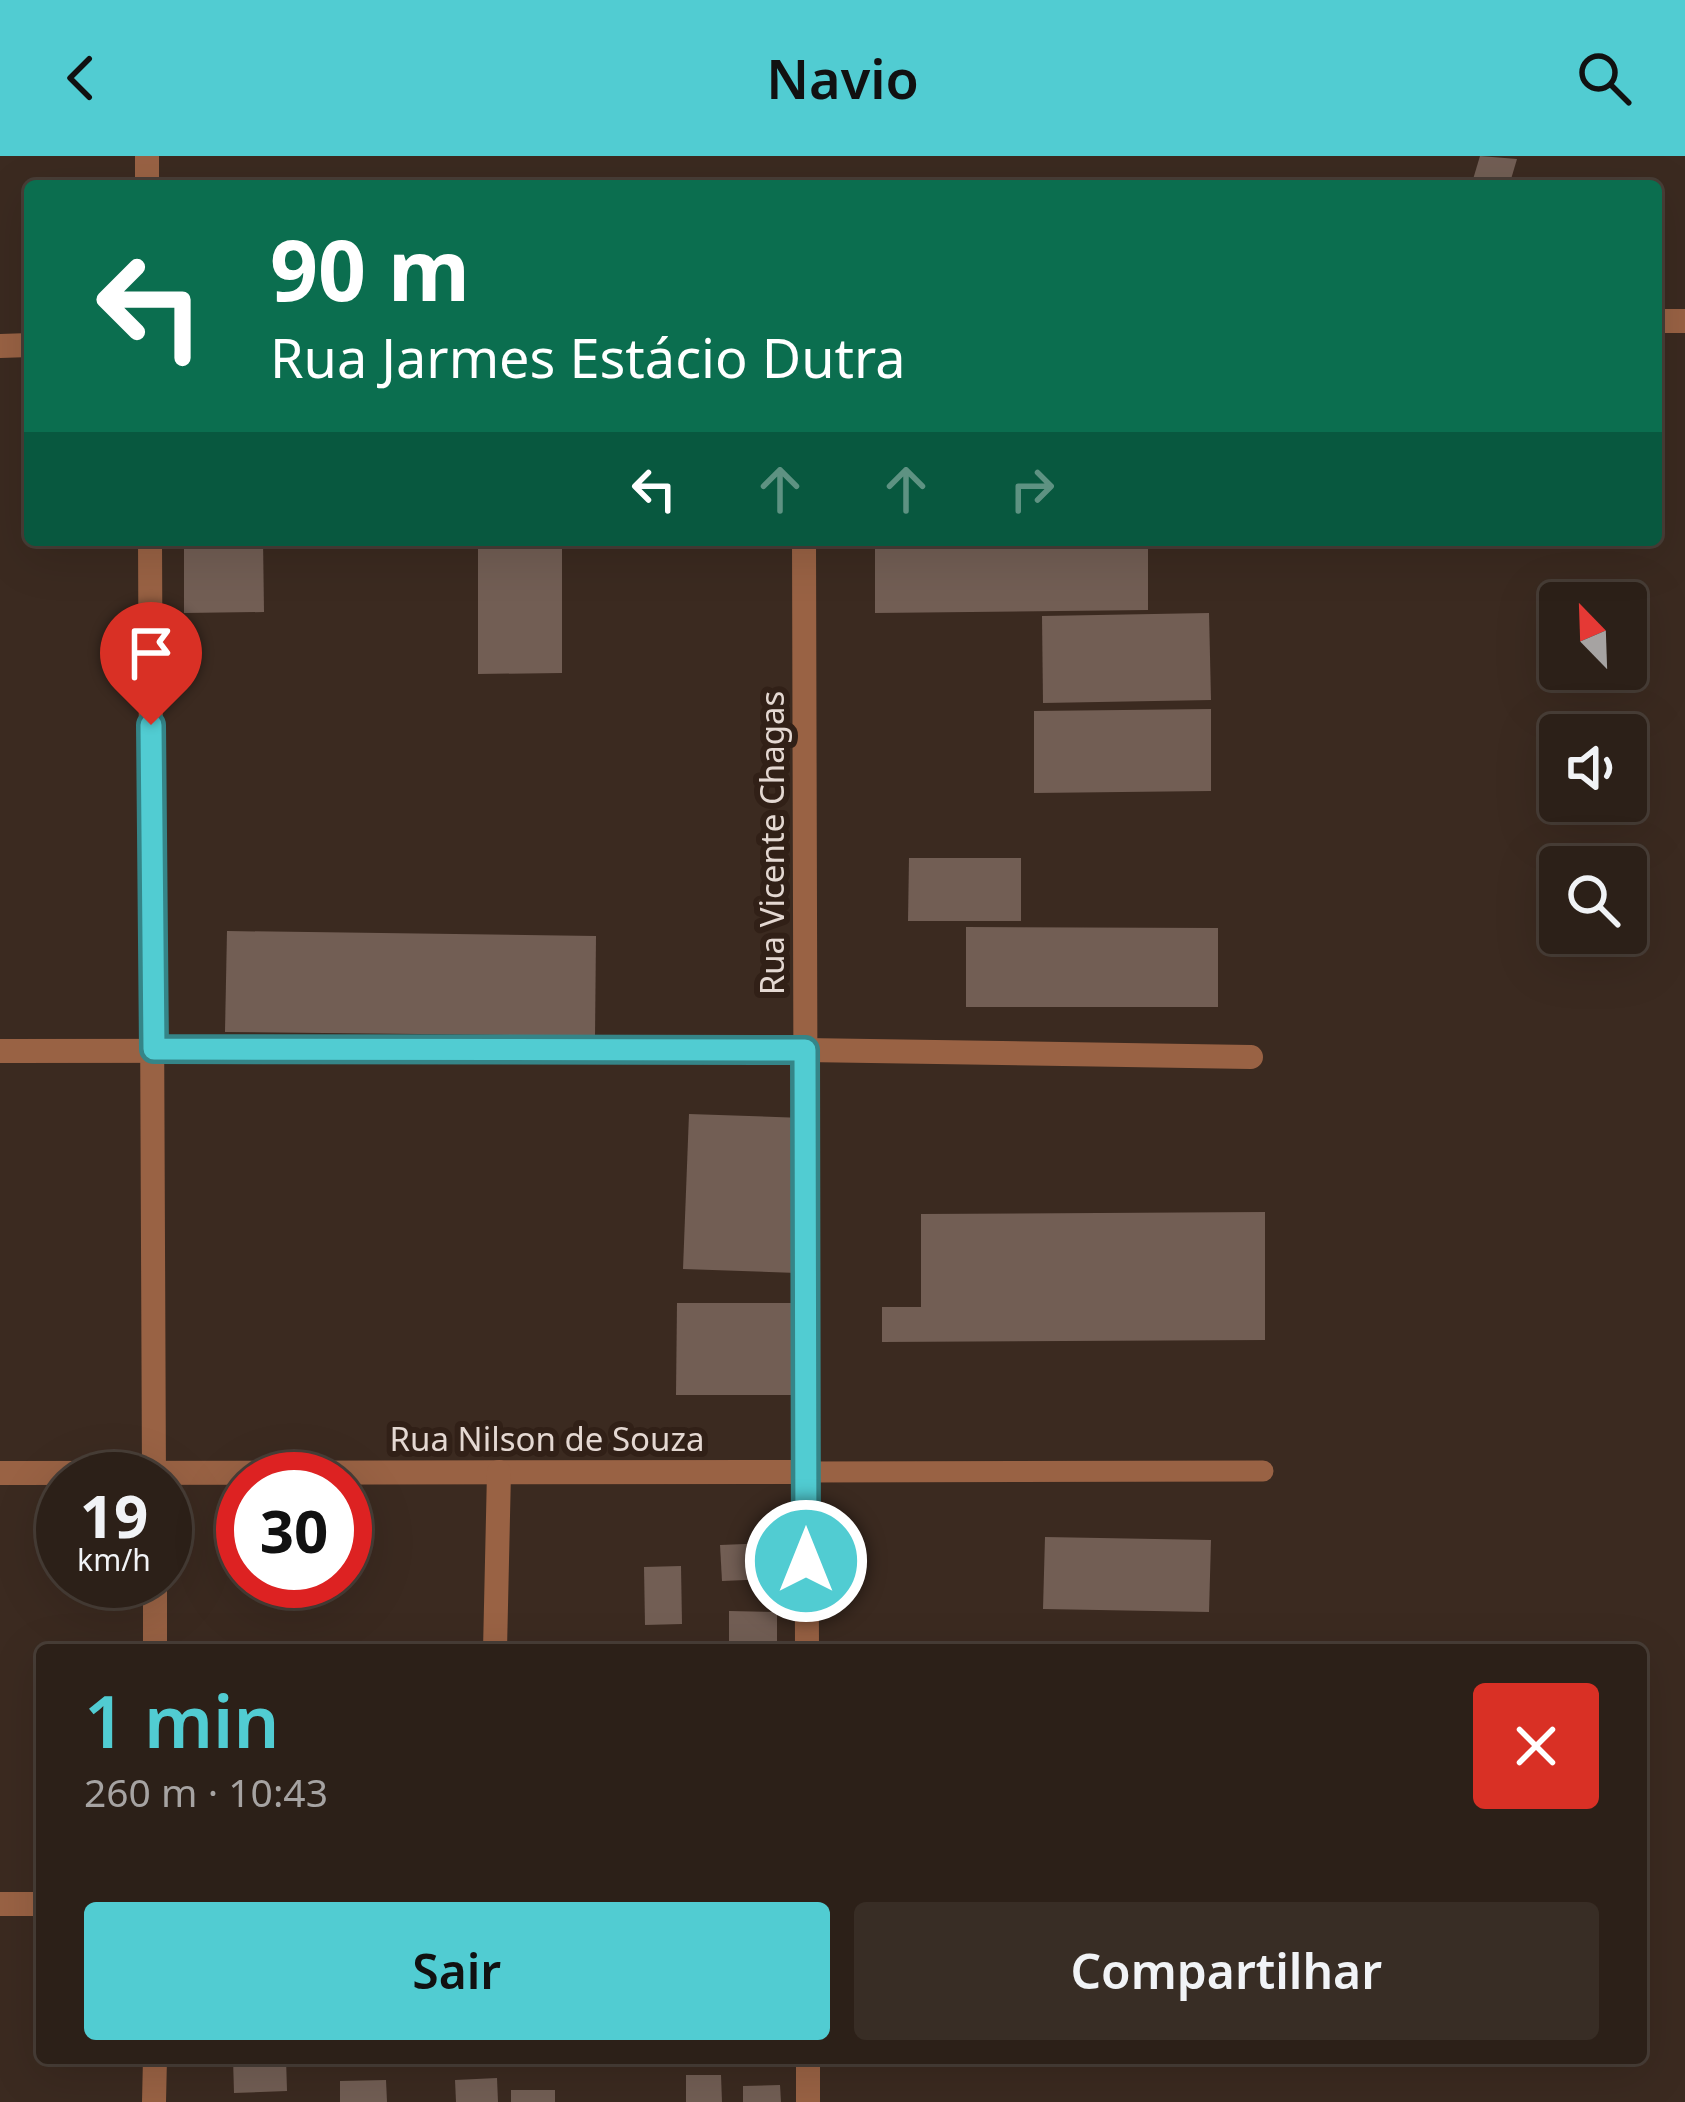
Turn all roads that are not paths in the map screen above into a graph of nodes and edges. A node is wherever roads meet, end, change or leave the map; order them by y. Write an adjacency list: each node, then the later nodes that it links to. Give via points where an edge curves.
1 (150, 546): 3 (street)
2 (804, 546): 4 (street, Rua Vicente Chagas)
3 (154, 1049): 4 (street); 5 (street); 7 (street)
4 (805, 1050): 6 (street); 9 (street, Rua Vicente Chagas)
5 (0, 1051)
6 (1251, 1058)
7 (154, 1452)
8 (499, 1472): 9 (street, Rua Nilson de Souza); 13 (street, Rua Nilson de Souza); 16 (street)
9 (806, 1472): 10 (lane); 17 (street, Rua Vicente Chagas)
10 (1263, 1472)
11 (0, 1473): 12 (street, Rua Nilson de Souza)
12 (36, 1474)
13 (192, 1476)
14 (155, 1608): 15 (street)
15 (155, 1644)
16 (495, 1644)
17 (806, 1644)
18 (0, 1904): 19 (street)
19 (36, 1904)
20 (155, 2064): 22 (street)
21 (808, 2064): 23 (street)
22 (154, 2102)
23 (808, 2102)

